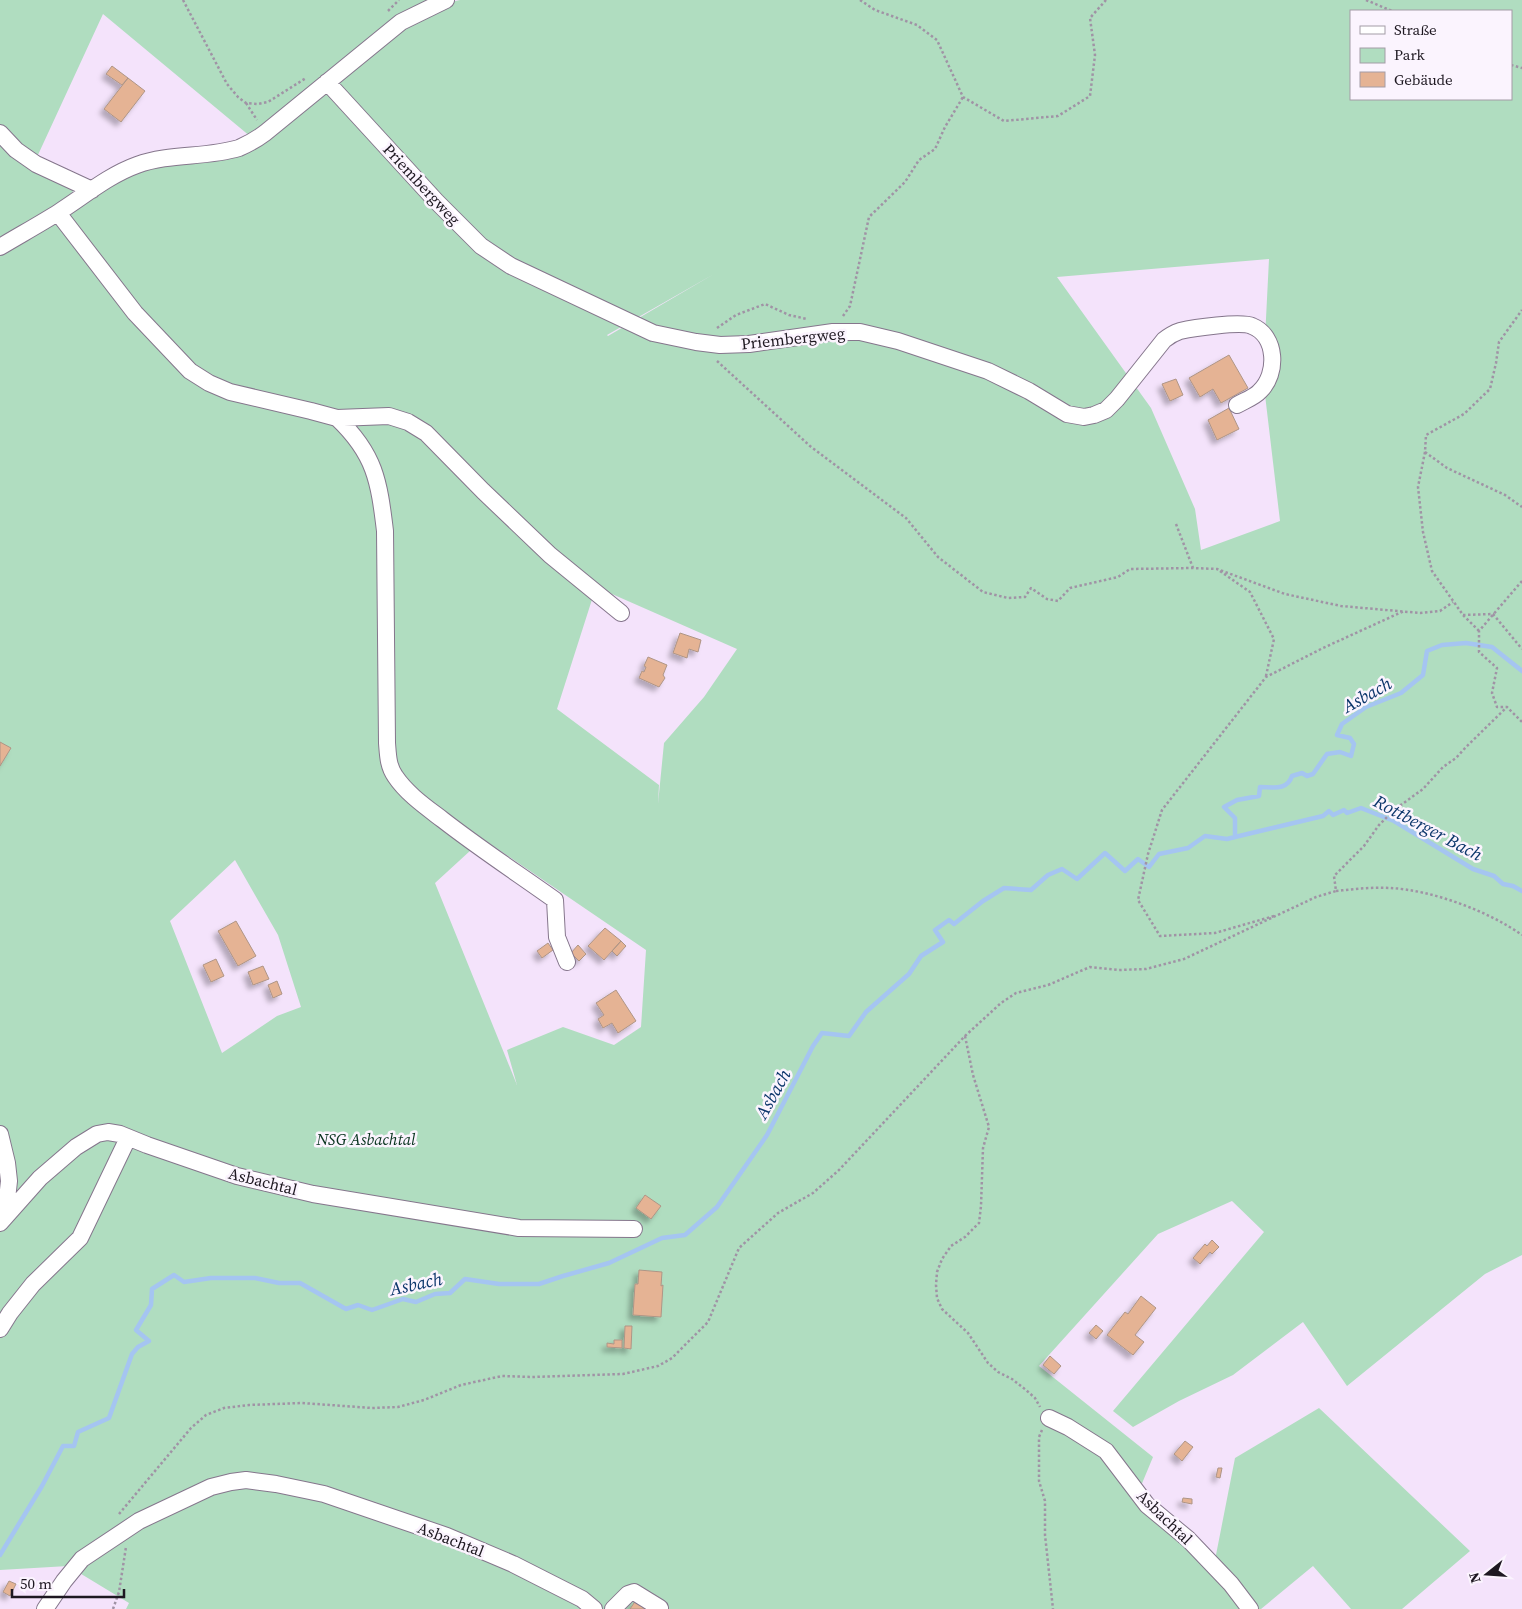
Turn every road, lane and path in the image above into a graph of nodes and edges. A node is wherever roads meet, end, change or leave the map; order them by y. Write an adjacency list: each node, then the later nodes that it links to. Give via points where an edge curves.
1 (182, 0): 12 (path, via 227,84)
2 (399, 0): 8 (path)
3 (446, 0): 10 (street, via 401,22)
4 (860, 0): 11 (path, via 875,10 917,25 937,40)
5 (1106, 0): 11 (path, via 1090,18 1095,56 1090,96 1058,116 1004,121)
6 (1366, 0): 7 (path)
7 (1390, 10)
8 (382, 16)
9 (313, 73): 12 (path, via 268,102)
10 (327, 82): 14 (street); 20 (street, Priembergweg, via 436,201 496,258 654,333)
11 (963, 97): 19 (path, via 944,127 935,149 919,160 905,182 869,217 850,306)
12 (246, 103): 14 (path)
13 (0, 133): 15 (street, via 36,164)
14 (265, 133): 15 (street, via 226,151 137,165)
15 (92, 190): 16 (street)
16 (58, 213): 17 (street); 22 (street, via 136,313 190,371 230,392)
17 (0, 247)
18 (1522, 310): 23 (path, via 1499,342 1490,389 1464,414 1426,435)
19 (833, 332): 20 (street, Priembergweg, via 749,344); 20 (path, via 812,320 788,315 765,304 736,315); 21 (street, Priembergweg, via 860,332 988,371 1067,414 1084,417 1106,410 1171,334 1243,323 1264,333 1273,355 1268,380 1260,392)
20 (696, 342): 26 (path, via 810,446 906,518 938,556 982,592 1008,598 1025,597 1031,588 1058,602 1070,588 1118,577 1130,569)
21 (1237, 405)
22 (337, 418): 31 (street, via 389,416 426,432 550,555); 42 (street, via 366,452 381,499 385,531 387,744 388,760 394,775 422,804 460,834 555,900 557,937)
23 (1425, 452): 24 (path, via 1447,468 1505,495); 29 (path, via 1418,487 1423,532 1432,571)
24 (1522, 507)
25 (1176, 524): 26 (path)
26 (1193, 568): 27 (path)
27 (1217, 569): 30 (path, via 1285,594 1341,606); 36 (path, via 1250,592 1274,639)
28 (1522, 580): 32 (path)
29 (1453, 602): 30 (path, via 1440,611 1420,613); 33 (path)
30 (1406, 610): 36 (path)
31 (621, 613)
32 (1493, 614): 33 (path); 34 (path); 35 (path)
33 (1463, 615): 34 (path)
34 (1479, 630): 37 (path, via 1479,652 1497,668 1492,693 1497,707)
35 (1522, 649)
36 (1266, 677): 40 (path, via 1162,810 1138,900 1160,936 1214,933)
37 (1506, 707): 38 (path); 39 (path, via 1423,789 1379,825 1364,846 1334,876)
38 (1522, 722)
39 (1336, 891): 40 (path); 41 (path, via 1392,888 1434,896 1496,919)
40 (1281, 914): 43 (path, via 1184,959 1146,969 1090,967 1048,985 1016,993)
41 (1522, 935)
42 (567, 962)
43 (964, 1036): 49 (path, via 989,1127 983,1148 981,1206 979,1223 942,1259 937,1272 937,1298 942,1308 968,1333 988,1363 1035,1398); 50 (path, via 839,1170 813,1193 778,1212 739,1248 708,1322 672,1358 658,1366 623,1374 502,1376 461,1385 398,1407 302,1403 224,1408 206,1415 191,1428)
44 (0, 1134): 46 (street, via 9,1181)
45 (128, 1138): 46 (street, Asbachtal, via 108,1132 97,1134 76,1147 40,1178); 47 (street, Asbachtal, via 238,1176 313,1194 519,1228); 48 (street, via 80,1238 33,1284)
46 (2, 1220)
47 (634, 1229)
48 (0, 1329)
49 (1049, 1418): 57 (path, via 1039,1437 1039,1481 1045,1501 1045,1535); 58 (street, Asbachtal, via 1106,1451 1147,1505 1188,1539)
50 (119, 1515)
51 (129, 1529): 52 (street, Asbachtal, via 139,1521 211,1487 246,1480 276,1484 324,1494 447,1536 513,1564); 54 (street, Asbachtal, via 82,1560); 55 (path, via 119,1592)
52 (598, 1608)
53 (660, 1608): 56 (street, via 634,1592)
54 (45, 1609)
55 (113, 1609)
56 (613, 1609)
57 (1053, 1609)
58 (1250, 1609)

